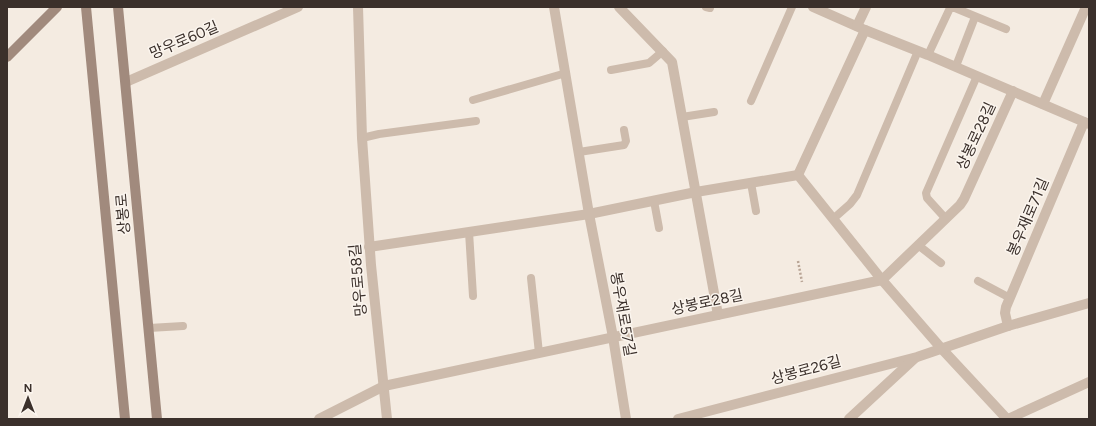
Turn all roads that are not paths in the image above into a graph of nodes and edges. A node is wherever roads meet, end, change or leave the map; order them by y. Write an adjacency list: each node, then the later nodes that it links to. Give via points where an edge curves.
1 (57, 7): 18 (main road)
2 (86, 7): 64 (main road, 상봉로)
3 (118, 7): 23 (main road, 상봉로)
4 (298, 7): 23 (street, 망우로60길)
5 (358, 7): 33 (street, 망우로58길)
6 (554, 7): 21 (street, 봉우재로57길)
7 (619, 7): 15 (street)
8 (792, 7): 26 (lane)
9 (813, 7): 13 (street, 봉우재로71길)
10 (866, 7): 13 (street)
11 (1086, 7): 27 (street)
12 (975, 17): 14 (lane); 17 (lane, via 950,8); 19 (lane)
13 (861, 28): 16 (street, 봉우재로71길); 35 (street)
14 (1006, 29)
15 (663, 51): 20 (lane, via 649,63); 29 (street, via 672,62)
16 (918, 51): 17 (street, 봉우재로71길); 41 (lane, via 857,195)
17 (928, 55): 19 (street, 봉우재로71길)
18 (7, 58)
19 (956, 66): 22 (street, 봉우재로71길)
20 (611, 70)
21 (566, 73): 25 (lane); 34 (street, 봉우재로57길)
22 (977, 76): 24 (street, 봉우재로71길); 42 (lane, via 926,192 927,198)
23 (126, 82): 57 (main road, 상봉로)
24 (1013, 91): 27 (street, 봉우재로71길); 42 (street, 상봉로28길, via 964,199)
25 (473, 100)
26 (751, 101)
27 (1043, 104): 31 (street, 봉우재로71길)
28 (714, 112): 29 (lane)
29 (682, 116): 37 (street)
30 (476, 121): 33 (lane)
31 (1087, 123): 52 (street, 봉우재로71길)
32 (624, 130): 34 (lane, via 624,145)
33 (362, 138): 46 (street, 망우로58길)
34 (579, 152): 40 (street, 봉우재로57길)
35 (798, 175): 36 (street); 41 (street)
36 (751, 183): 37 (street); 39 (lane)
37 (696, 192): 38 (street); 54 (street)
38 (654, 201): 40 (street); 43 (lane)
39 (756, 211)
40 (589, 214): 44 (street); 58 (street, 봉우재로57길)
41 (833, 219): 49 (street)
42 (946, 219): 45 (street, 상봉로28길)
43 (659, 228)
44 (469, 232): 46 (street); 51 (lane)
45 (918, 245): 47 (lane); 49 (street, 상봉로28길)
46 (369, 247): 63 (street, 망우로58길)
47 (941, 263)
48 (532, 278): 60 (lane)
49 (882, 280): 54 (street, 상봉로28길); 59 (street)
50 (978, 281): 52 (lane)
51 (473, 296)
52 (1010, 298): 56 (street, 봉우재로71길, via 1005,313)
53 (1089, 303): 56 (street, 상봉로26길)
54 (718, 315): 58 (street, 상봉로28길)
55 (183, 326): 57 (lane)
56 (1008, 326): 59 (street, 상봉로26길)
57 (149, 328): 65 (main road, 상봉로)
58 (613, 337): 60 (street, 상봉로28길); 68 (street, 봉우재로57길)
59 (941, 348): 61 (street, 상봉로26길); 71 (street)
60 (539, 353): 63 (street, 상봉로28길)
61 (917, 357): 69 (street, 상봉로26길); 70 (street)
62 (1089, 382): 71 (street)
63 (384, 386): 66 (street, 상봉로28길); 67 (street, 망우로58길)
64 (124, 418)
65 (157, 419)
66 (320, 419)
67 (387, 419)
68 (626, 419)
69 (678, 419)
70 (849, 419)
71 (1008, 419)

